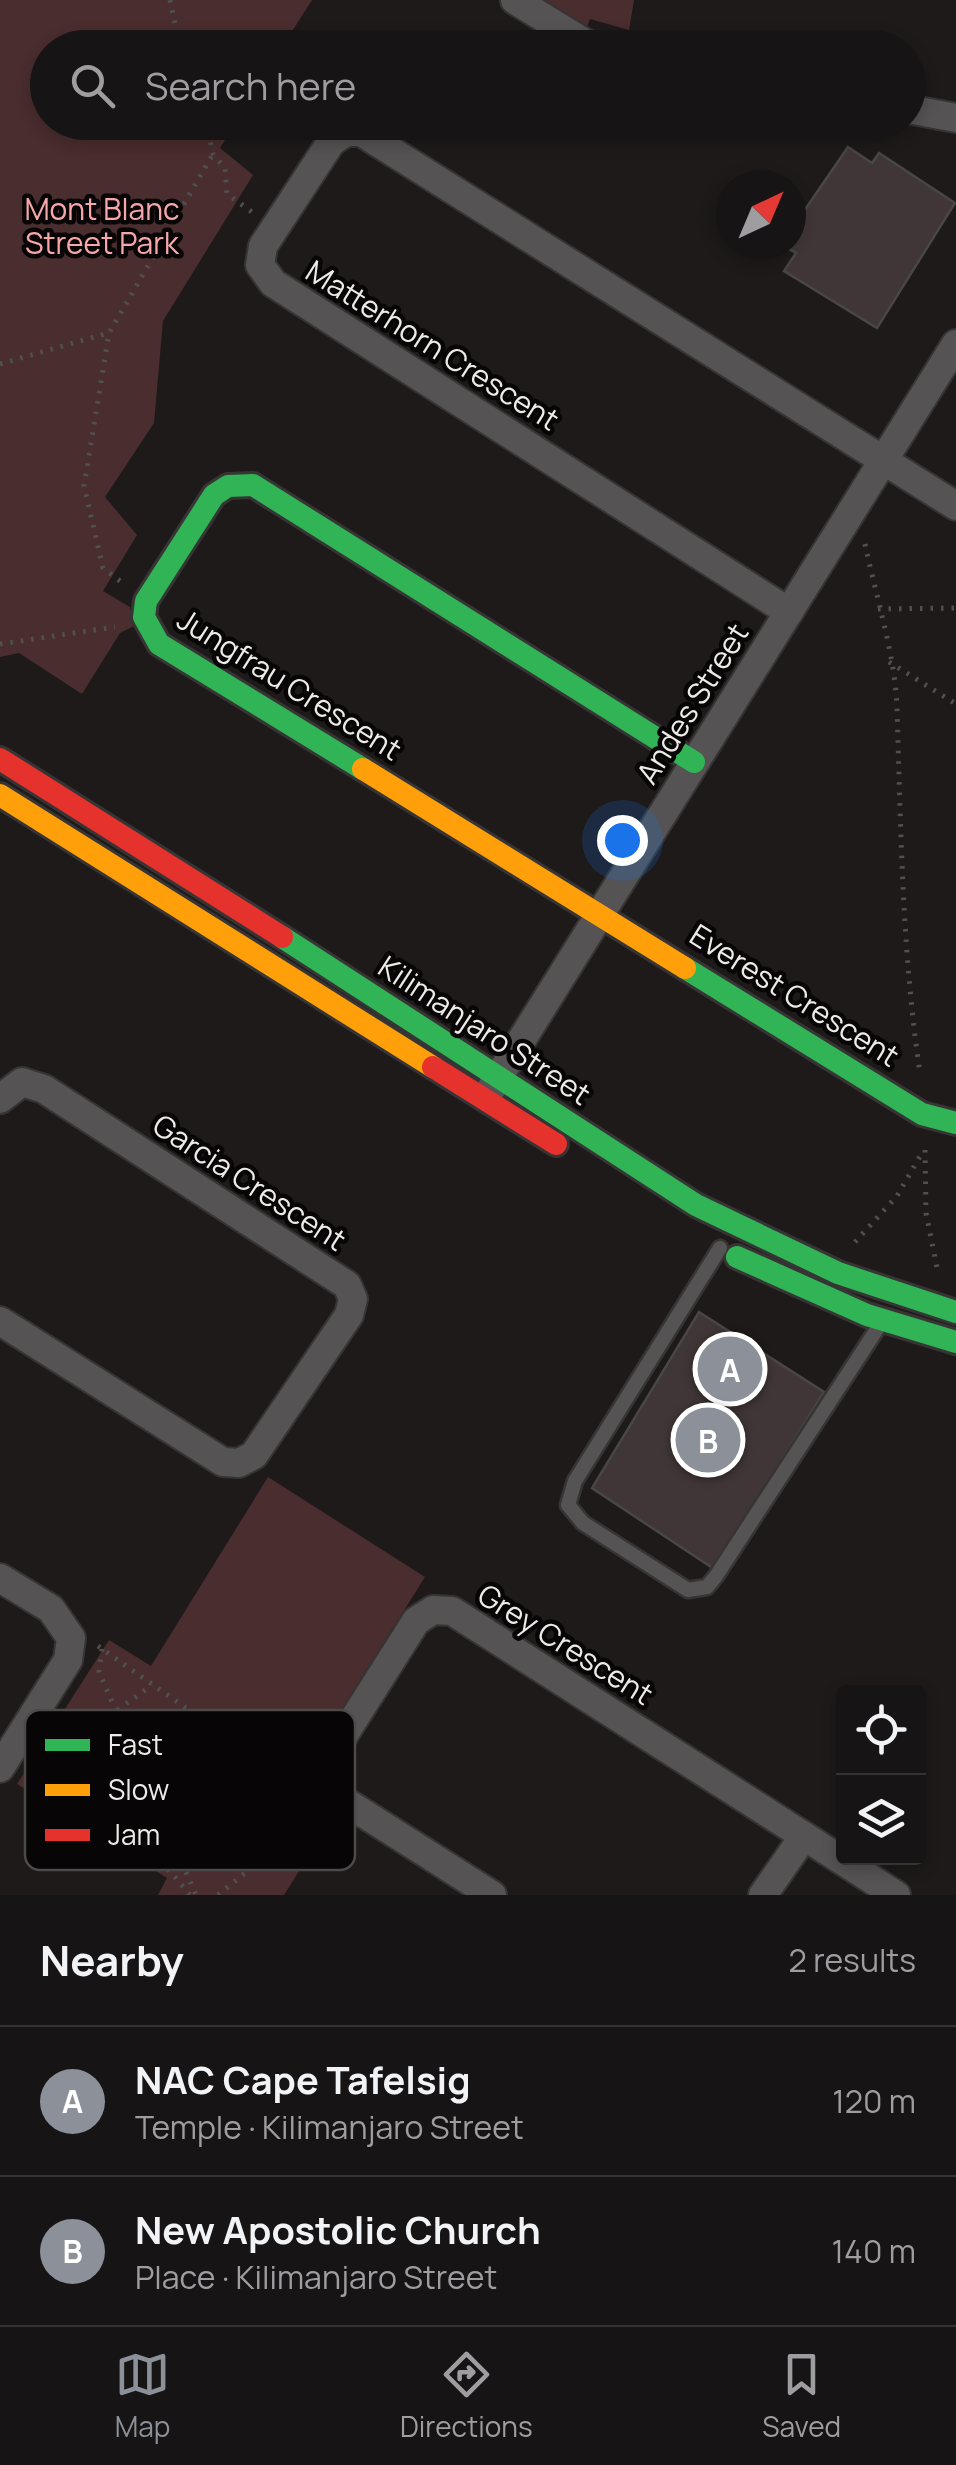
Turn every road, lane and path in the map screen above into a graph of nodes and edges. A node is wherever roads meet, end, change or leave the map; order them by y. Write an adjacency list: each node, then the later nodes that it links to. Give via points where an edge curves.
1 (170, 0): 3 (path)
2 (515, 0): 4 (street)
3 (176, 30)
4 (564, 30)
5 (926, 113): 6 (street)
6 (956, 118)
7 (210, 140): 10 (path)
8 (334, 140): 11 (street, Matterhorn Crescent)
9 (374, 140): 15 (street, Matterhorn Crescent)
10 (213, 154): 11 (path, via 225,168 226,194); 12 (path)
11 (275, 228): 21 (street, Matterhorn Crescent, via 260,266 272,284)
12 (109, 333): 14 (path); 19 (path, via 84,486 104,568)
13 (956, 344): 15 (street, Andes Street)
14 (0, 364)
15 (882, 460): 16 (street); 21 (street, Andes Street)
16 (956, 506)
17 (862, 530): 20 (path)
18 (956, 608): 20 (path)
19 (145, 609): 22 (path, via 131,625); 26 (street, Jungfrau Crescent, via 214,495 228,486 253,485); 28 (street, Jungfrau Crescent, via 159,644)
20 (878, 610): 23 (path)
21 (789, 612): 26 (street, Andes Street)
22 (0, 644)
23 (889, 662): 24 (path); 30 (path, via 897,705 908,990)
24 (956, 704)
25 (0, 759): 29 (street, Kilimanjaro Street)
26 (694, 762): 28 (street, Andes Street)
27 (0, 795): 32 (street, Kilimanjaro Street)
28 (601, 914): 29 (street, Andes Street); 33 (street, Everest Crescent, via 922,1114)
29 (500, 1075): 32 (street, Andes Street); 41 (street, Kilimanjaro Street, via 728,1223 857,1281)
30 (922, 1087)
31 (0, 1099): 43 (street, Garcia Crescent, via 22,1082 44,1089 347,1285 354,1299 254,1454 239,1463 223,1462)
32 (484, 1099): 36 (street, Kilimanjaro Street)
33 (956, 1124)
34 (924, 1134): 35 (path)
35 (925, 1147): 39 (path, via 897,1196); 40 (path, via 926,1213)
36 (570, 1153)
37 (695, 1234): 38 (street)
38 (720, 1248): 42 (street); 42 (lane, via 574,1481 568,1505 582,1523 688,1590 706,1587 716,1576)
39 (845, 1257)
40 (940, 1283)
41 (956, 1312)
42 (883, 1320): 44 (street)
43 (0, 1321)
44 (956, 1342)
45 (0, 1578): 46 (street)
46 (63, 1621): 47 (path); 50 (street, via 71,1638 68,1660)
47 (102, 1649): 48 (path); 49 (path, via 100,1672)
48 (152, 1684): 49 (path); 51 (path)
49 (116, 1709)
50 (42, 1710)
51 (189, 1710)
52 (355, 1718): 56 (street, Grey Crescent, via 416,1622 443,1609)
53 (25, 1741): 54 (street)
54 (11, 1768)
55 (355, 1808): 62 (street)
56 (804, 1836): 63 (street); 64 (street, Grey Crescent)
57 (168, 1870): 60 (path)
58 (183, 1870): 60 (path)
59 (249, 1870): 61 (path)
60 (193, 1895)
61 (218, 1895)
62 (492, 1895)
63 (764, 1895)
64 (896, 1895)

